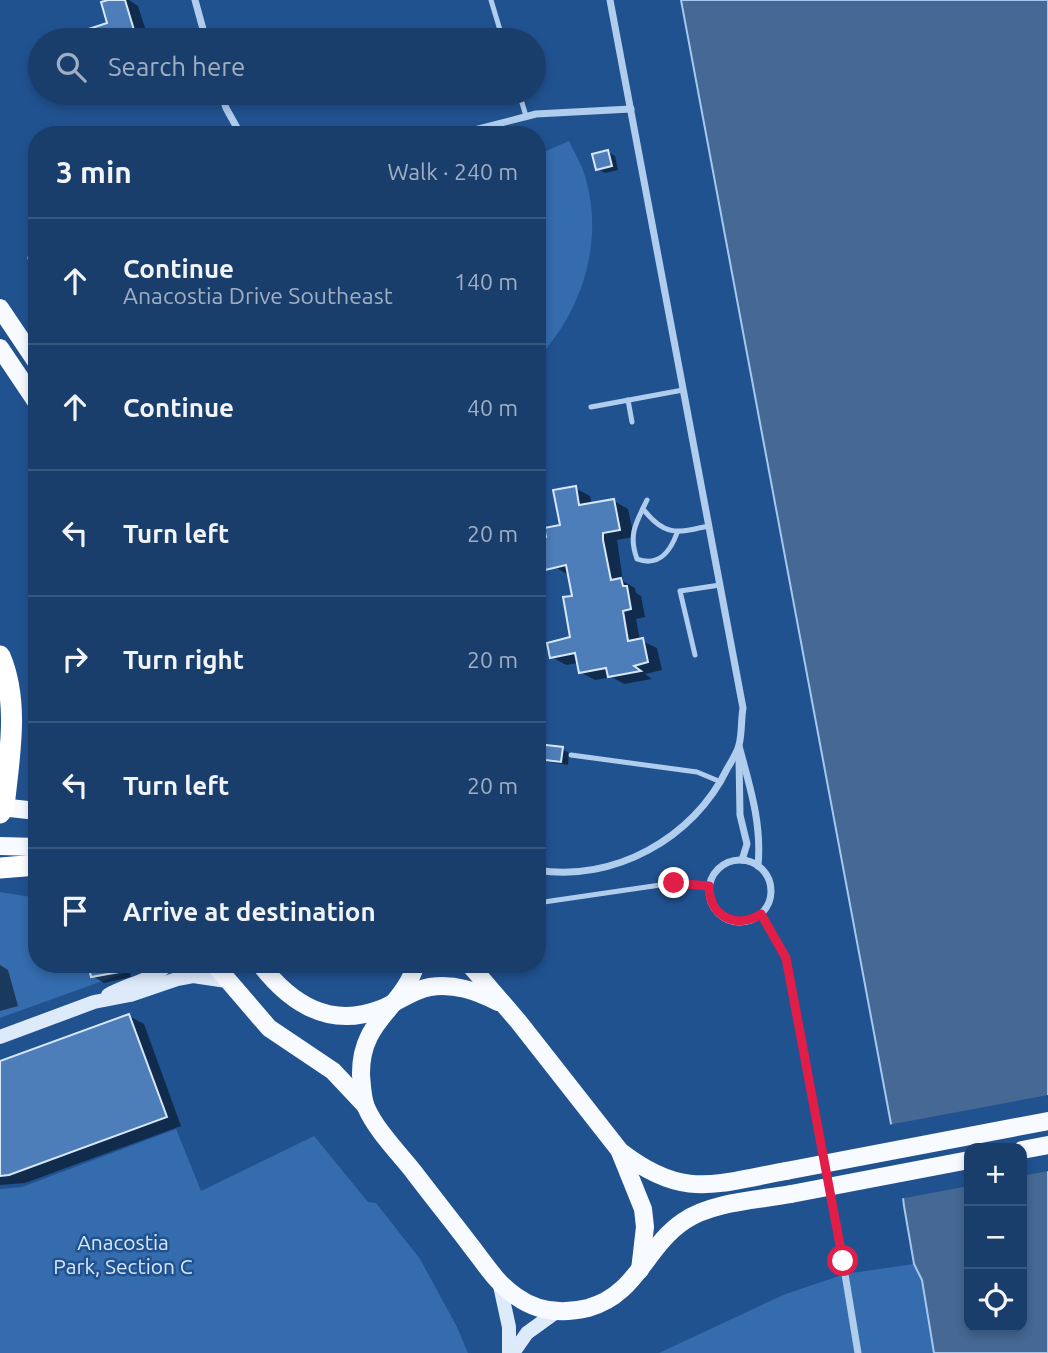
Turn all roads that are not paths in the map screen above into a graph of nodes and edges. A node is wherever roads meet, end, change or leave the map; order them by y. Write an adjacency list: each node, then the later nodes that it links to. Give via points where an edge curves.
1 (195, 0): 4 (street)
2 (491, 0): 5 (lane)
3 (610, 0): 8 (street)
4 (203, 28)
5 (499, 28)
6 (225, 105): 10 (street)
7 (523, 105): 9 (lane)
8 (631, 109): 9 (street); 16 (street)
9 (526, 116): 11 (street)
10 (236, 126)
11 (489, 126)
12 (0, 308): 14 (main road)
13 (0, 348): 15 (main road)
14 (28, 350)
15 (28, 390)
16 (683, 390): 17 (lane); 22 (street)
17 (628, 400): 18 (lane); 19 (lane)
18 (592, 407)
19 (632, 422)
20 (647, 500): 21 (lane)
21 (643, 509): 23 (lane, via 654,523); 23 (lane, via 632,533 637,559 645,562 665,556)
22 (709, 526): 23 (lane); 24 (street)
23 (677, 533)
24 (720, 585): 25 (lane, via 680,591); 27 (street, via 743,708)
25 (695, 655)
26 (0, 656): 30 (highway, via 12,711)
27 (739, 746): 29 (street); 34 (street, via 740,815 747,844); 36 (street, via 757,811)
28 (571, 755): 29 (lane, via 697,772)
29 (721, 782): 38 (street, via 700,810 639,855 597,870)
30 (1, 809): 31 (main road)
31 (28, 810)
32 (0, 846): 33 (main road)
33 (28, 847)
34 (742, 860): 36 (street); 39 (street, via 724,864)
35 (28, 866): 37 (highway)
36 (758, 866): 41 (street, via 766,874 771,895)
37 (0, 868)
38 (546, 871)
39 (709, 886): 40 (lane, via 674,883); 41 (street, via 712,905 725,918 744,922)
40 (546, 902)
41 (761, 914): 62 (street, via 786,958)
42 (156, 973): 48 (street)
43 (221, 973): 47 (main road)
44 (267, 973): 49 (main road, via 292,999 320,1012 351,1016)
45 (412, 973): 49 (main road)
46 (477, 973): 50 (main road)
47 (227, 981): 48 (street, via 184,977); 52 (main road, via 269,1028 333,1071)
48 (94, 1002): 51 (street)
49 (390, 1005): 50 (main road, via 418,990 445,986 476,992); 52 (main road, via 363,1049)
50 (504, 1005): 56 (main road)
51 (0, 1037)
52 (365, 1105): 59 (main road)
53 (1048, 1121): 56 (main road, bridge, via 708,1185 657,1176)
54 (1048, 1145): 55 (main road)
55 (1027, 1149)
56 (620, 1151): 58 (main road, via 643,1209)
57 (964, 1161): 58 (main road, bridge, via 695,1214 668,1234)
58 (639, 1270): 60 (main road, via 610,1299)
59 (499, 1281): 60 (main road, via 519,1299); 61 (street)
60 (556, 1312): 61 (street, via 527,1333)
61 (511, 1353)
62 (858, 1353)

